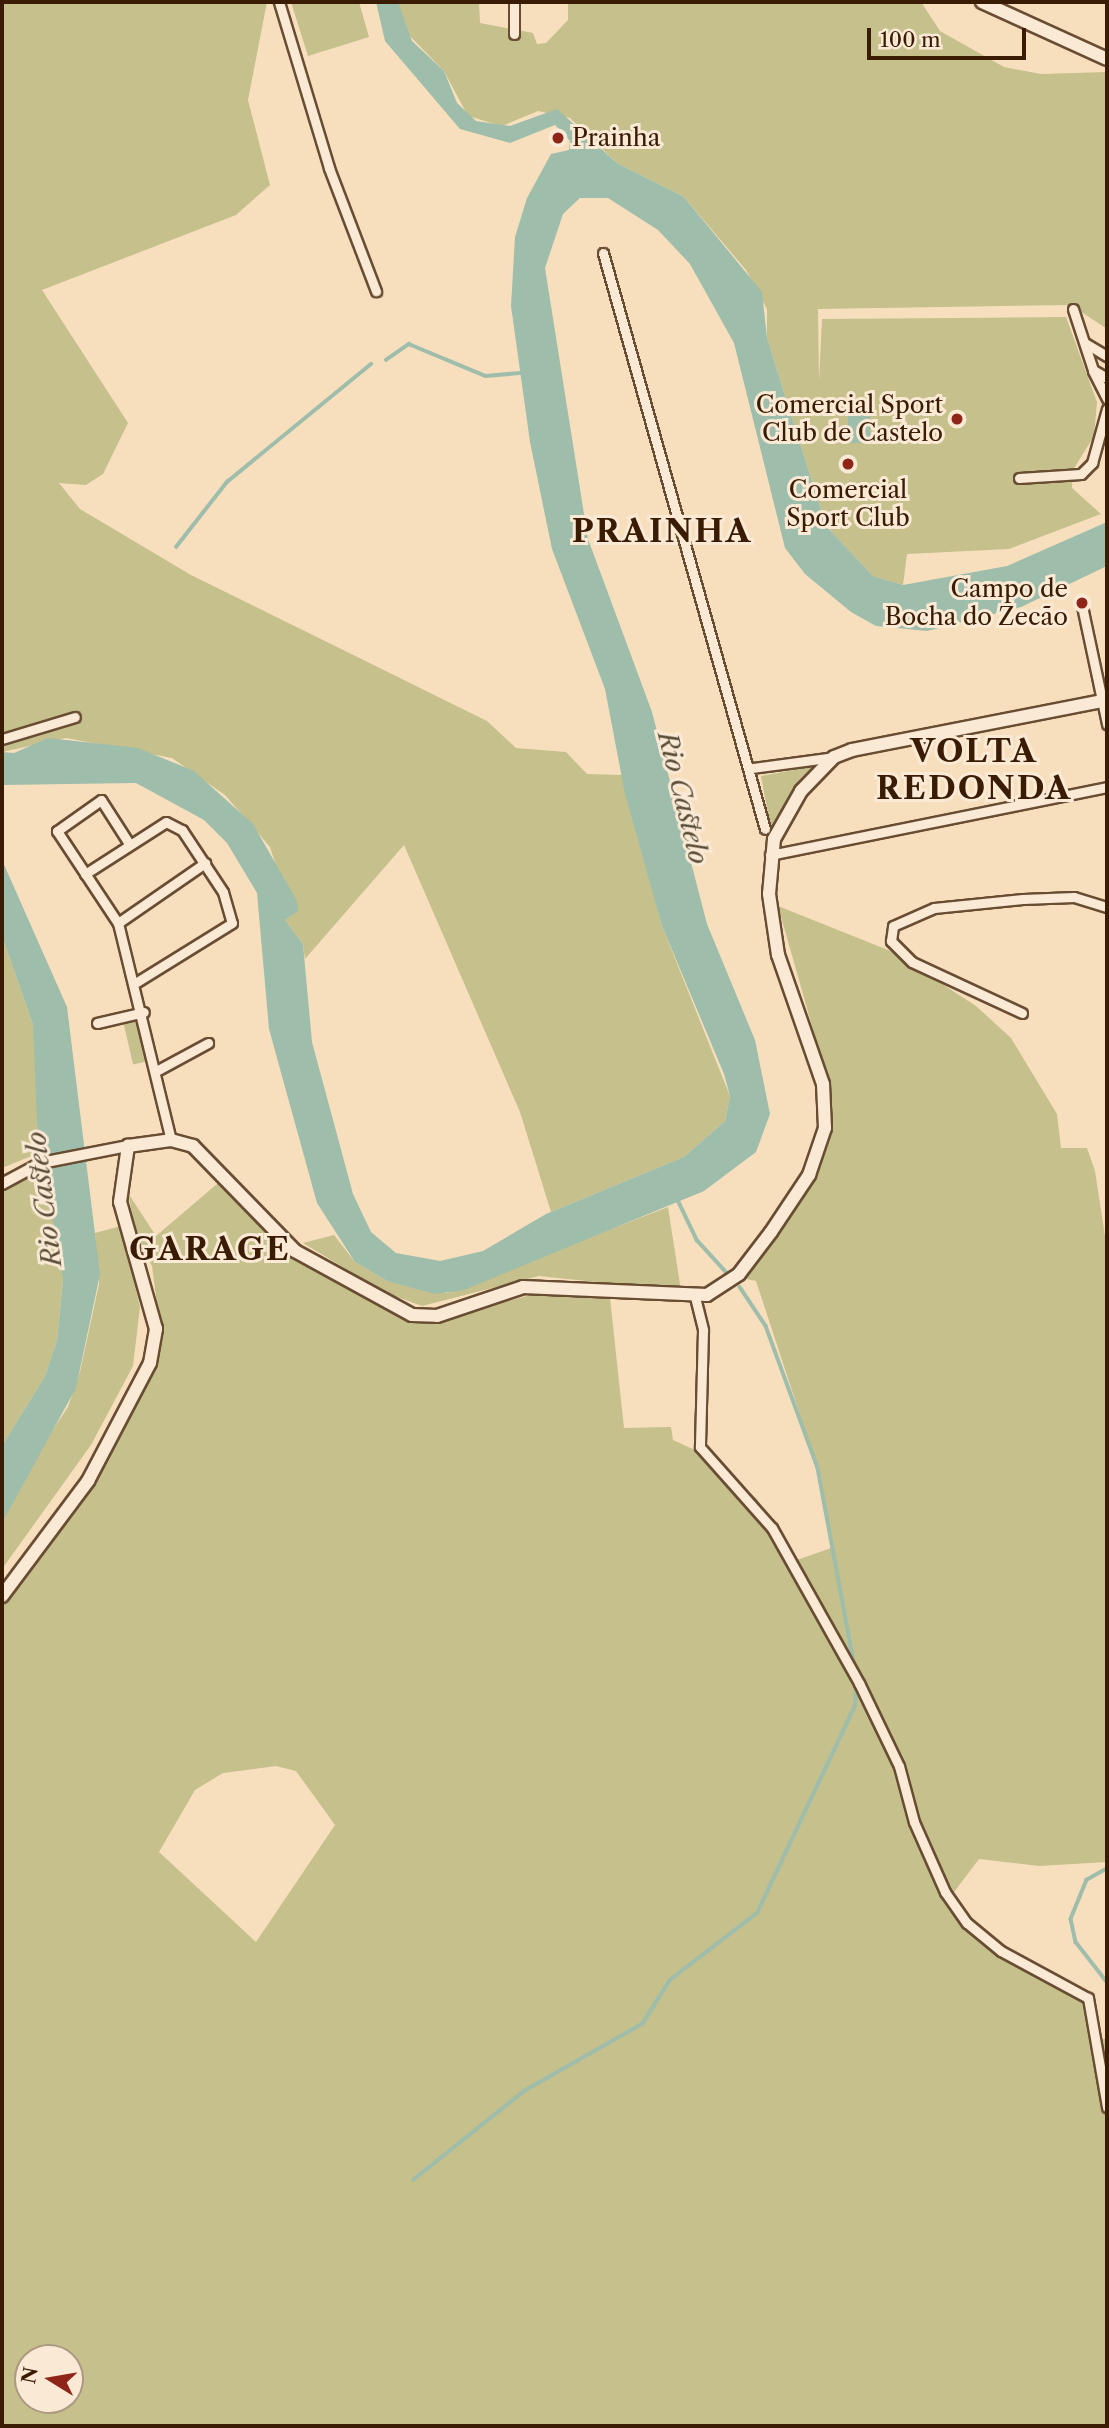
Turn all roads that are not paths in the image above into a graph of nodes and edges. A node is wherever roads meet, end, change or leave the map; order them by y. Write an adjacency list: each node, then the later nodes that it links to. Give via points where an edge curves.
1 (279, 2): 8 (street, via 329,169)
2 (514, 2): 5 (street)
3 (982, 2): 4 (main road)
4 (999, 6): 6 (main road)
5 (514, 34)
6 (1107, 60)
7 (603, 253): 23 (street)
8 (376, 291)
9 (1073, 309): 10 (street)
10 (1085, 344): 11 (street); 12 (street)
11 (1107, 356)
12 (1093, 370): 13 (street); 14 (street)
13 (1107, 378)
14 (1107, 399)
15 (1107, 409): 16 (street, via 1091,463 1081,474)
16 (1019, 478)
17 (1082, 606): 18 (street)
18 (1105, 701): 20 (street); 22 (main road)
19 (75, 717): 21 (street)
20 (1107, 724)
21 (2, 739)
22 (834, 757): 23 (street); 27 (main road, via 787,812)
23 (752, 768): 25 (street)
24 (1107, 787): 27 (street)
25 (765, 829)
26 (128, 842): 28 (street, via 166,821 182,830); 29 (street); 29 (street, via 101,800 57,831)
27 (770, 855): 41 (main road, via 773,929 823,1084 825,1128 809,1175 739,1274)
28 (205, 863): 31 (street); 32 (street, via 223,892 232,923)
29 (85, 874): 31 (street)
30 (1107, 907): 34 (street, via 1074,897 1011,900 934,908 893,926 891,941 912,962)
31 (118, 923): 32 (street)
32 (137, 982): 33 (street)
33 (144, 1012): 35 (street); 37 (street)
34 (1022, 1013)
35 (97, 1023)
36 (208, 1043): 37 (street)
37 (158, 1070): 38 (street)
38 (172, 1140): 39 (main road); 41 (main road, via 206,1155 295,1251 399,1312 437,1316 523,1287)
39 (128, 1146): 40 (street, via 41,1163); 42 (main road, via 120,1202 156,1329 150,1363 88,1481)
40 (2, 1184)
41 (695, 1297): 43 (street, via 703,1331 701,1447 772,1528 859,1683 899,1766 914,1822 945,1892 967,1923 1001,1951 1088,1998)
42 (2, 1595)
43 (1107, 2107)

